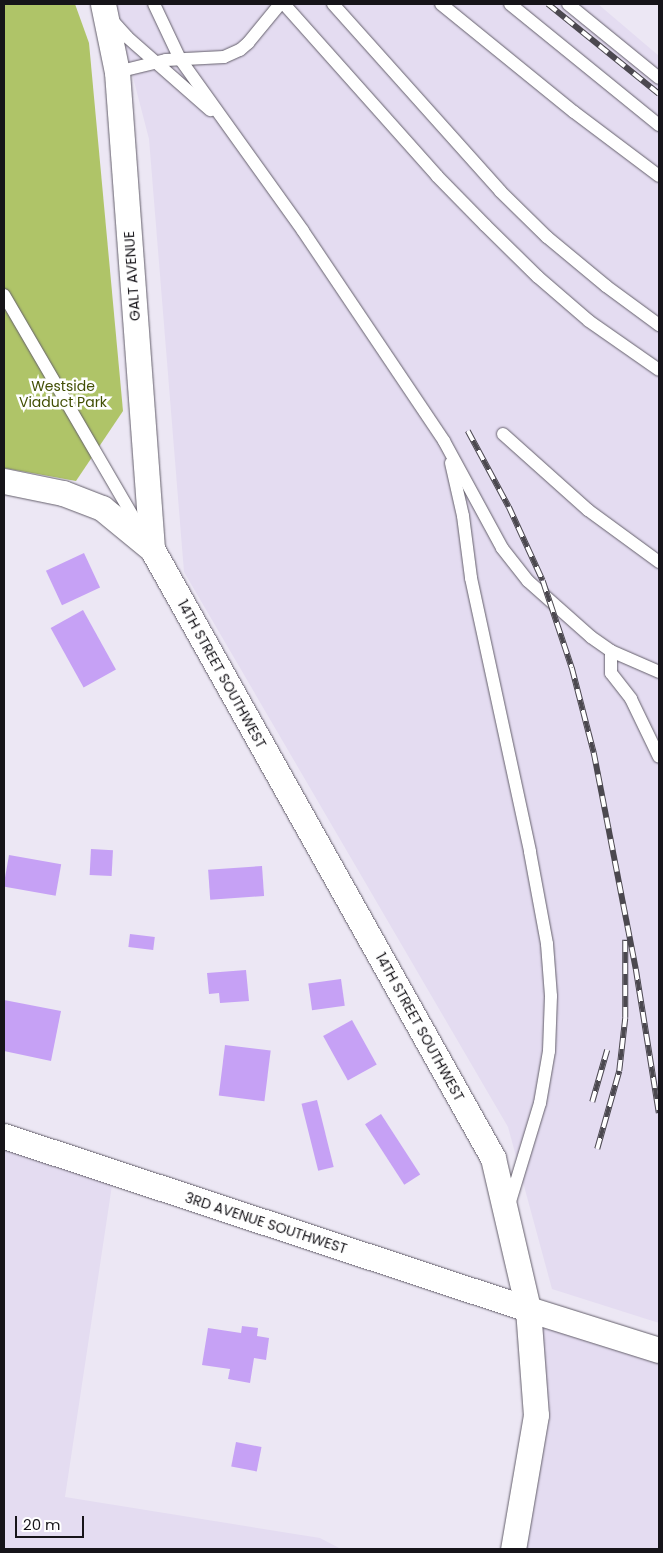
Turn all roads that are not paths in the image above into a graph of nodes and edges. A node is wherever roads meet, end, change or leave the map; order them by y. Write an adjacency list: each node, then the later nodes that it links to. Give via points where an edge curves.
1 (154, 4): 9 (lane)
2 (280, 4): 9 (lane, via 240,50 224,57)
3 (284, 4): 18 (lane, via 491,232 589,321)
4 (332, 4): 17 (lane, via 500,191 547,237)
5 (440, 4): 15 (lane)
6 (510, 4): 14 (lane)
7 (568, 4): 12 (lane)
8 (103, 6): 10 (lane, via 121,31); 11 (street, GALT AVENUE)
9 (180, 59): 10 (lane); 13 (lane)
10 (155, 62): 11 (lane); 13 (lane)
11 (116, 72): 22 (street, GALT AVENUE)
12 (659, 78)
13 (225, 124): 20 (lane, via 303,231)
14 (659, 125)
15 (659, 176)
16 (4, 295): 22 (lane)
17 (659, 325)
18 (659, 370)
19 (503, 434): 23 (lane, via 588,510)
20 (444, 441): 24 (lane, via 502,548 528,581 558,610); 28 (lane, via 454,472 471,578 547,944 551,996 549,1051 540,1103)
21 (4, 481): 22 (street, via 62,493 102,508)
22 (152, 549): 28 (street, 14TH STREET SOUTHWEST, via 494,1158)
23 (659, 562)
24 (611, 651): 25 (lane); 26 (lane, via 611,673 631,699)
25 (659, 672)
26 (659, 757)
27 (4, 1136): 29 (street, 3RD AVENUE SOUTHWEST)
28 (506, 1215): 29 (street, 14TH STREET SOUTHWEST)
29 (528, 1310): 30 (street, 3RD AVENUE SOUTHWEST); 31 (street, 14TH STREET SOUTHWEST, via 536,1415)
30 (659, 1350)
31 (514, 1549)

